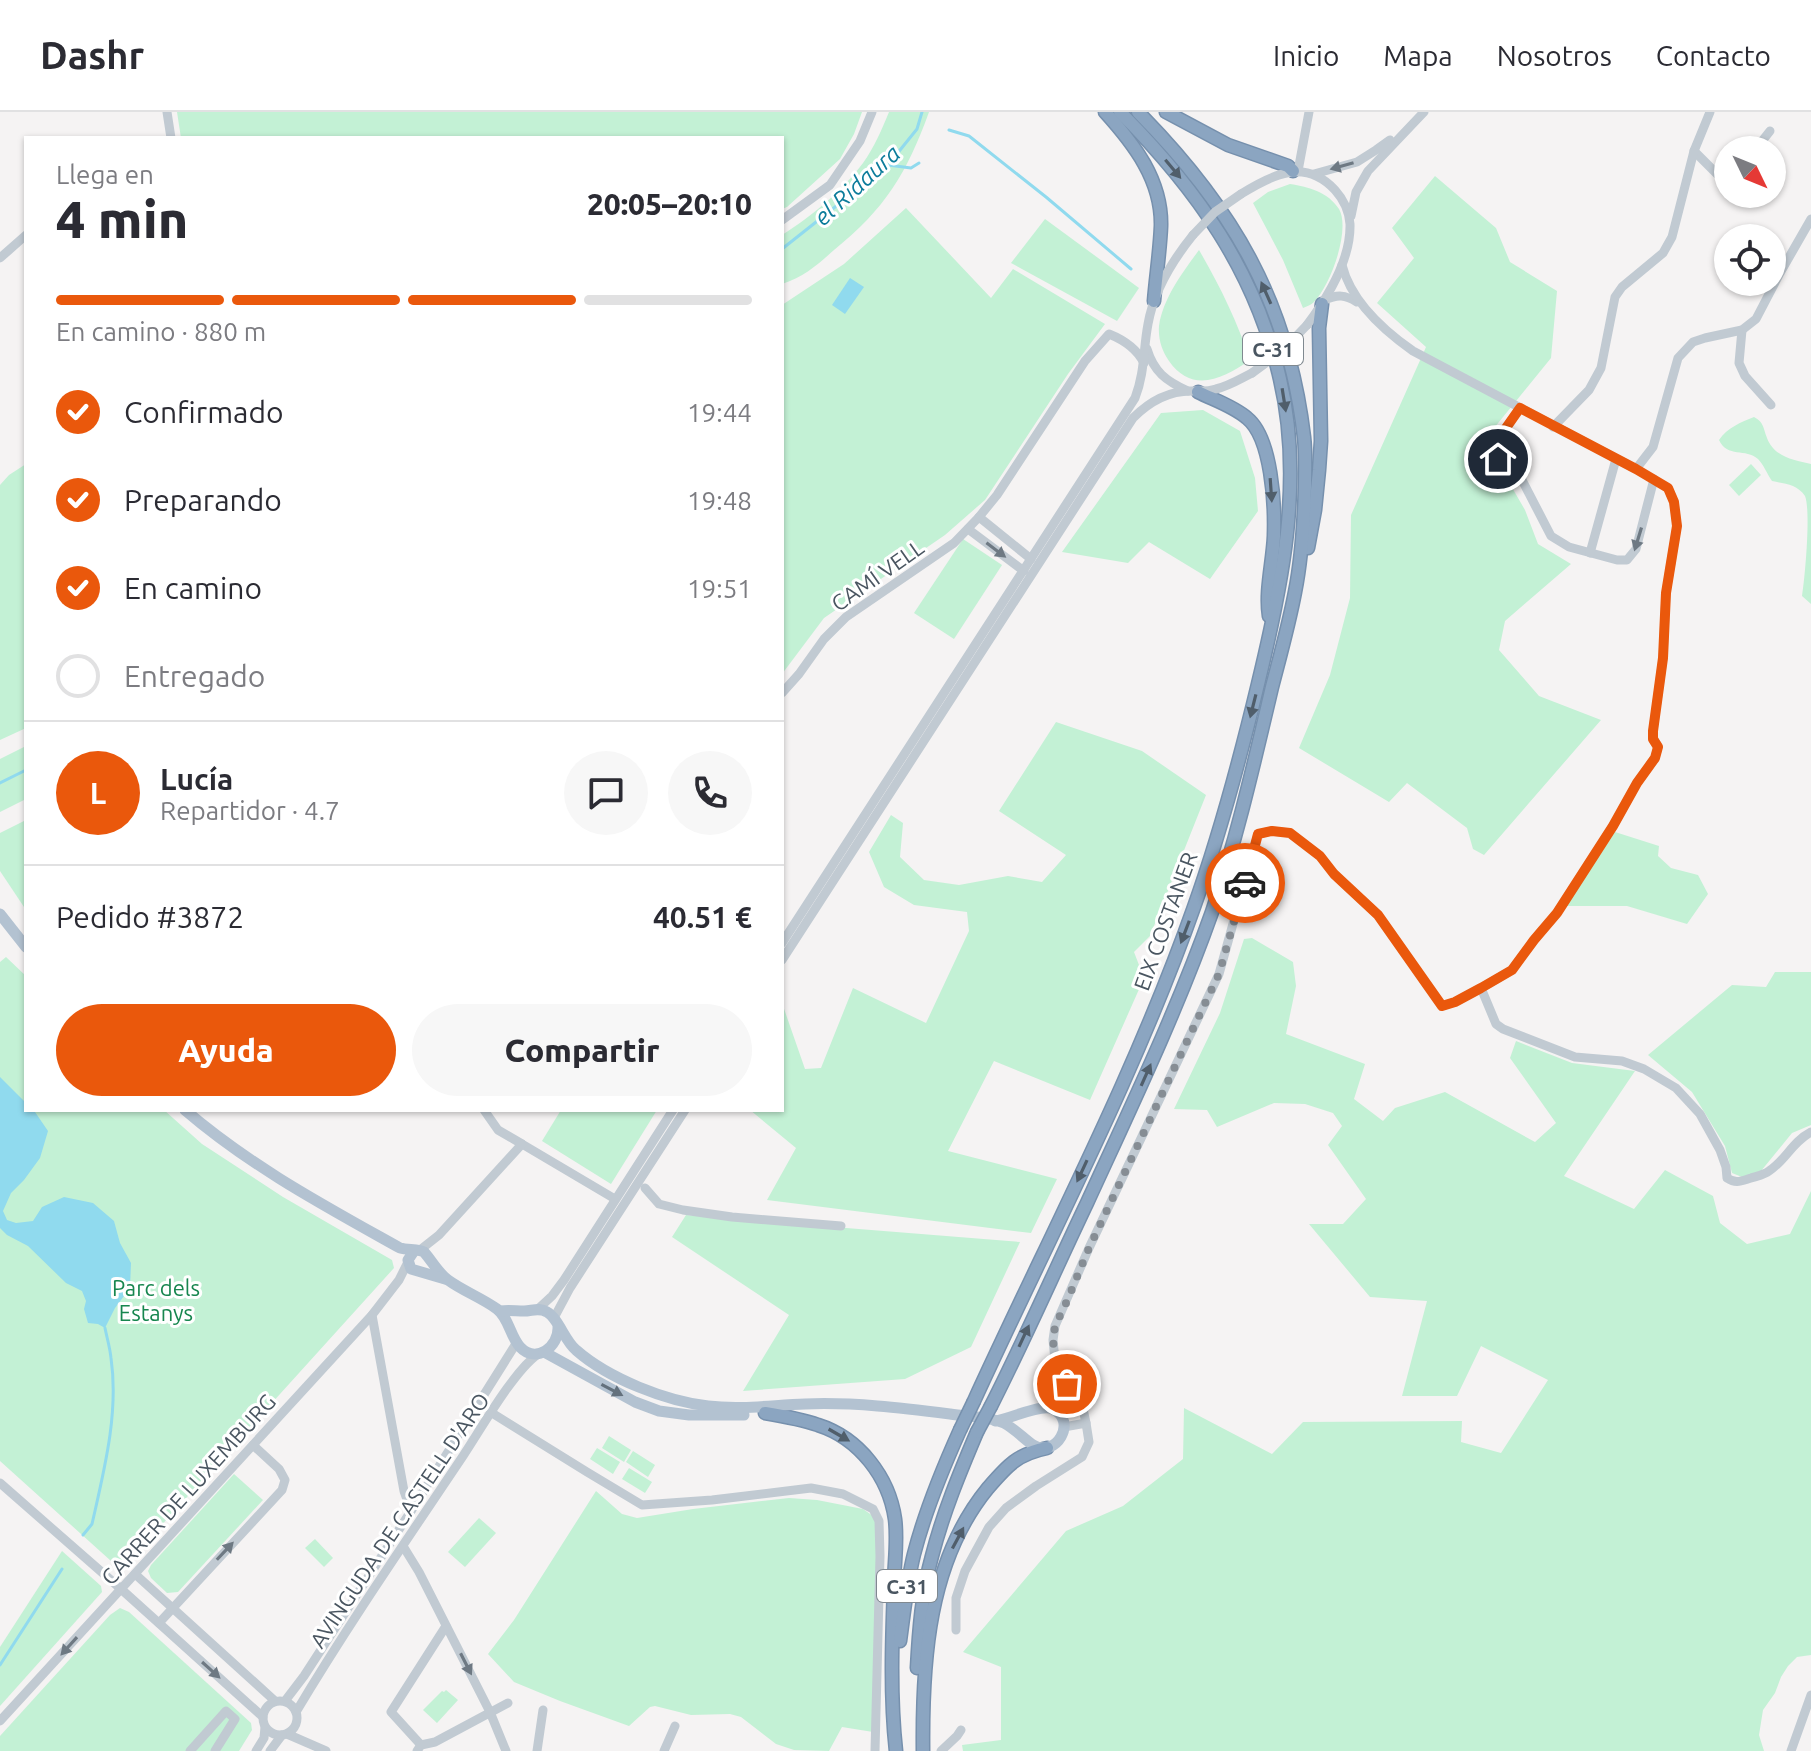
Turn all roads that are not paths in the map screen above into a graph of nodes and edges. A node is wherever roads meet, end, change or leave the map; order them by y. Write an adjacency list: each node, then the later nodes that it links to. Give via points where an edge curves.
1 (167, 112): 12 (street)
2 (872, 112): 18 (street, via 860,141 830,185)
3 (1105, 112): 24 (highway, via 1144,160 1159,200)
4 (1120, 112): 45 (highway, EIX COSTANER / C-31, one-way to 45, via 1204,208 1257,303 1271,344 1288,423 1291,474 1284,563)
5 (1138, 112): 44 (highway, EIX COSTANER / C-31, one-way to 5, via 1305,454 1281,330 1234,230 1198,177)
6 (1166, 112): 15 (highway, via 1218,140)
7 (1424, 112): 10 (street)
8 (1710, 112): 14 (street)
9 (1308, 116): 15 (street); 17 (street, via 1307,158)
10 (1414, 121): 17 (street, one-way to 17, via 1357,162); 20 (street, via 1359,184)
11 (1770, 131): 13 (street)
12 (171, 136)
13 (1766, 136)
14 (1694, 151): 16 (street); 35 (street, via 1672,237 1663,253 1615,297 1601,368 1589,390)
15 (1296, 171): 17 (street); 24 (street, bridge, via 1267,179 1215,212 1169,268)
16 (1714, 171)
17 (1313, 174): 20 (street, via 1338,193)
18 (784, 219)
19 (1811, 219): 28 (street, via 1756,319)
20 (1350, 224): 23 (street)
21 (24, 237): 22 (street)
22 (0, 258)
23 (1342, 265): 25 (street); 26 (street, via 1349,288)
24 (1154, 301): 27 (street)
25 (1324, 302): 26 (street, via 1347,295); 32 (street, bridge, via 1282,351 1252,373 1220,389); 44 (highway, C-31, via 1319,328 1319,470 1303,578)
26 (1363, 305): 34 (street, via 1413,351)
27 (1147, 326): 29 (street, CAMÍ VELL, via 1139,337); 30 (street)
28 (1742, 330): 33 (street, via 1739,363); 37 (street, via 1693,342 1678,358 1653,447)
29 (1120, 339): 31 (street); 39 (street, CAMÍ VELL, via 1109,334 1085,361)
30 (1146, 346): 31 (street); 32 (street, via 1162,377)
31 (1144, 363): 42 (street, via 1135,398)
32 (1193, 391): 45 (highway, C-31, one-way to 45, via 1250,420 1266,448 1274,533); 50 (street, via 1147,404 1133,418)
33 (1771, 405)
34 (1520, 408): 35 (street); 41 (street, via 1494,445 1494,453 1521,478 1551,536)
35 (1553, 427): 36 (street)
36 (1616, 459): 37 (street); 41 (street)
37 (1636, 469): 38 (street)
38 (1654, 479): 41 (street, one-way to 41, via 1630,558); 51 (street, via 1668,488 1677,526 1666,593 1655,758 1557,913 1512,970)
39 (979, 517): 40 (street, CAMÍ VELL); 42 (street)
40 (968, 529): 43 (street, one-way to 43); 46 (street, CAMÍ VELL, via 846,617)
41 (1590, 553)
42 (1031, 559): 43 (street)
43 (1024, 571): 48 (street)
44 (1296, 589): 111 (highway, EIX COSTANER / C-31, one-way to 44, bridge, via 918,1642 939,1530 977,1432 1158,1047 1211,914)
45 (1271, 630): 110 (highway, EIX COSTANER / C-31, one-way to 110, bridge, via 1230,792 1190,920 1136,1053 960,1430 922,1525 900,1640)
46 (784, 691)
47 (0, 914): 49 (main road)
48 (784, 940)
49 (24, 944)
50 (784, 957)
51 (1481, 988): 56 (street, via 1503,1029 1575,1057 1622,1061 1676,1088 1700,1114 1731,1181 1766,1174); 73 (street, via 1442,1006 1378,915 1320,856 1290,833 1258,834 1219,974 1055,1326 1055,1360 1082,1404)
52 (187, 1112): 61 (main road, via 290,1187)
53 (485, 1112): 57 (street, via 498,1130)
54 (672, 1112): 59 (street)
55 (684, 1112): 65 (street, via 570,1288)
56 (1811, 1132)
57 (522, 1144): 59 (street); 61 (street)
58 (645, 1188): 60 (street, via 659,1204 683,1210)
59 (615, 1199): 62 (street, via 564,1280)
60 (841, 1226)
61 (418, 1260): 63 (main road); 64 (street, CARRER DE LUXEMBURG)
62 (532, 1310): 63 (main road); 65 (main road, via 548,1313); 66 (main road, via 516,1322)
63 (500, 1311): 66 (main road)
64 (372, 1315): 76 (street, CARRER DE LUXEMBURG); 79 (street)
65 (556, 1323): 67 (main road, via 556,1342); 68 (main road, via 574,1349 592,1362 675,1400 733,1408)
66 (516, 1339): 67 (main road, via 526,1351); 79 (street, AVINGUDA DE CASTELL D'ARO)
67 (541, 1353): 70 (street, AVINGUDA DE CASTELL D'ARO); 71 (main road, one-way to 71, via 659,1411)
68 (807, 1404): 71 (main road); 72 (main road)
69 (1032, 1410): 72 (main road); 74 (main road, via 1053,1409); 75 (main road, via 1023,1424)
70 (492, 1413): 80 (street, AVINGUDA DE CASTELL D'ARO); 109 (street, via 642,1505 811,1488 843,1494 873,1509 879,1521 880,1556)
71 (765, 1413): 110 (highway, one-way to 110, via 822,1426 851,1443 872,1462 887,1489 895,1518 893,1706)
72 (995, 1421): 75 (main road)
73 (1086, 1423): 74 (street); 86 (street, via 1089,1442 1082,1457 1006,1508 989,1527 956,1598)
74 (1064, 1427): 77 (main road, via 1061,1439)
75 (1027, 1440): 77 (main road)
76 (253, 1445): 81 (street, CARRER DE LUXEMBURG); 83 (street, one-way to 76, via 282,1490 285,1480 279,1469)
77 (1047, 1448): 112 (highway, one-way to 77, via 925,1657 935,1596 951,1552 980,1499 1010,1464)
78 (0, 1483): 82 (street)
79 (411, 1511): 88 (street, AVINGUDA DE CASTELL D'ARO, via 304,1676)
80 (403, 1546): 85 (street); 92 (street, AVINGUDA DE CASTELL D'ARO)
81 (135, 1574): 82 (street, CARRER DE LUXEMBURG); 83 (street)
82 (121, 1589): 84 (street); 93 (street, CARRER DE LUXEMBURG, one-way to 93)
83 (173, 1608): 84 (street); 88 (street)
84 (159, 1623): 94 (street, one-way to 94)
85 (446, 1626): 91 (street, one-way to 91); 100 (street, via 391,1712)
86 (956, 1630)
87 (1811, 1695): 114 (street)
88 (280, 1701): 92 (street, via 290,1704); 94 (street, via 266,1707)
89 (508, 1703): 91 (street)
90 (543, 1710): 107 (street)
91 (490, 1712): 100 (street); 106 (street)
92 (297, 1717): 97 (street); 99 (street)
93 (0, 1721)
94 (264, 1722): 97 (street, via 273,1734); 103 (street, via 264,1738)
95 (675, 1726): 108 (street)
96 (961, 1730): 113 (street)
97 (285, 1734): 99 (street); 104 (street)
98 (201, 1739): 101 (street); 101 (street, via 226,1711 235,1719); 102 (street)
99 (309, 1742): 105 (street)
100 (419, 1748)
101 (215, 1750)
102 (190, 1751)
103 (256, 1751)
104 (270, 1751)
105 (326, 1751)
106 (506, 1751)
107 (537, 1751)
108 (664, 1751)
109 (875, 1751)
110 (898, 1751)
111 (917, 1751)
112 (923, 1751)
113 (941, 1751)
114 (1791, 1751)

